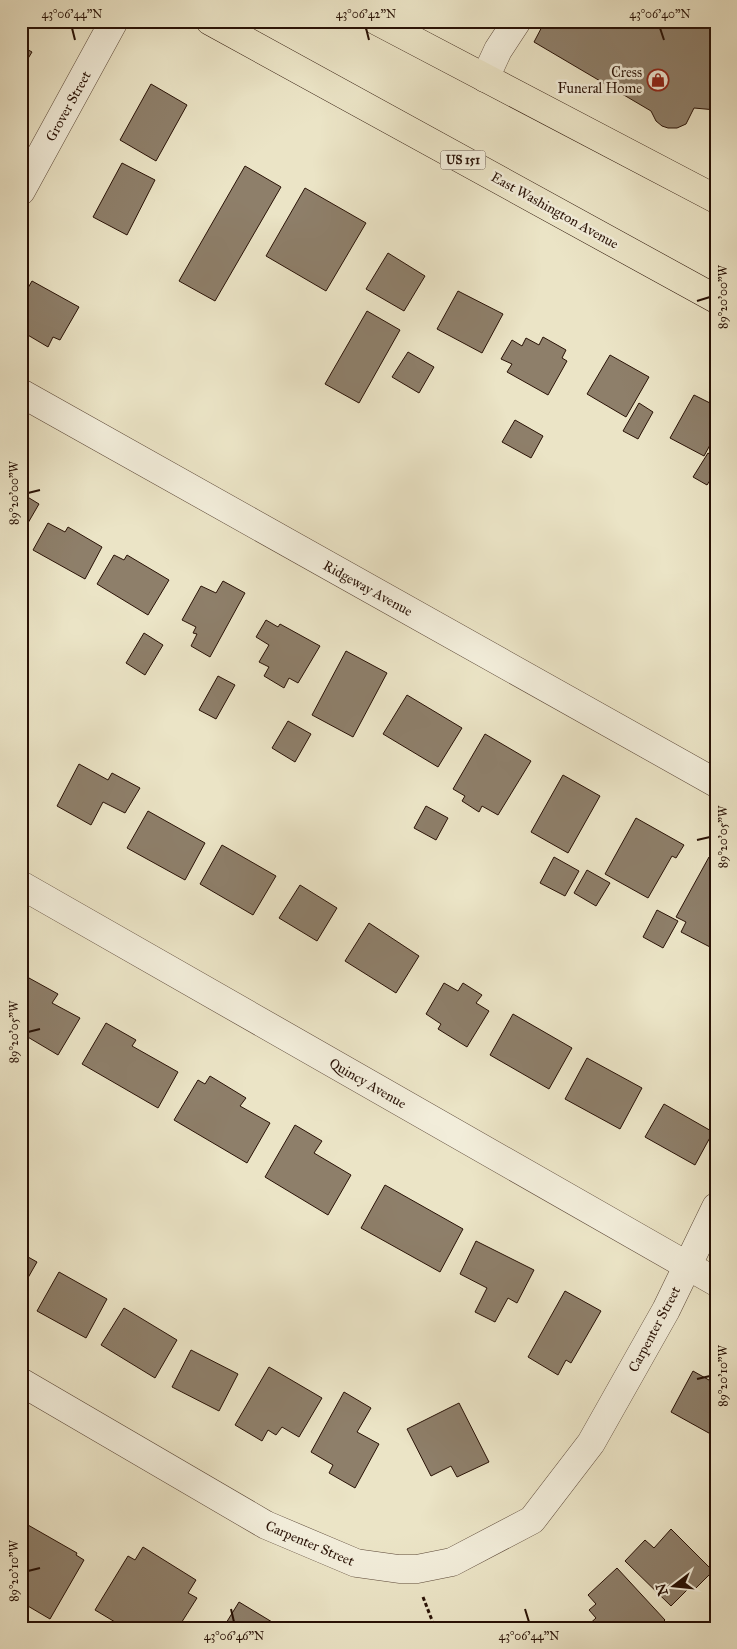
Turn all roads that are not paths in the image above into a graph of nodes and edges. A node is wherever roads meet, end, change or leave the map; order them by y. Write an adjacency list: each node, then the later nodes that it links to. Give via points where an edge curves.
1 (114, 21): 6 (street, Grover Street)
2 (210, 21): 8 (main road, East Washington Avenue / US 151)
3 (377, 21): 5 (main road)
4 (517, 21): 5 (street)
5 (484, 78): 7 (main road)
6 (21, 191)
7 (716, 199)
8 (716, 299)
9 (21, 393): 10 (street, Ridgeway Avenue)
10 (716, 783)
11 (21, 885): 13 (street, Quincy Avenue)
12 (716, 1208): 13 (street, Carpenter Street)
13 (687, 1266): 14 (street, Quincy Avenue); 15 (street, Carpenter Street, via 666,1310 591,1443 532,1520 452,1562 417,1569 356,1563 266,1525)
14 (716, 1282)
15 (21, 1382)

